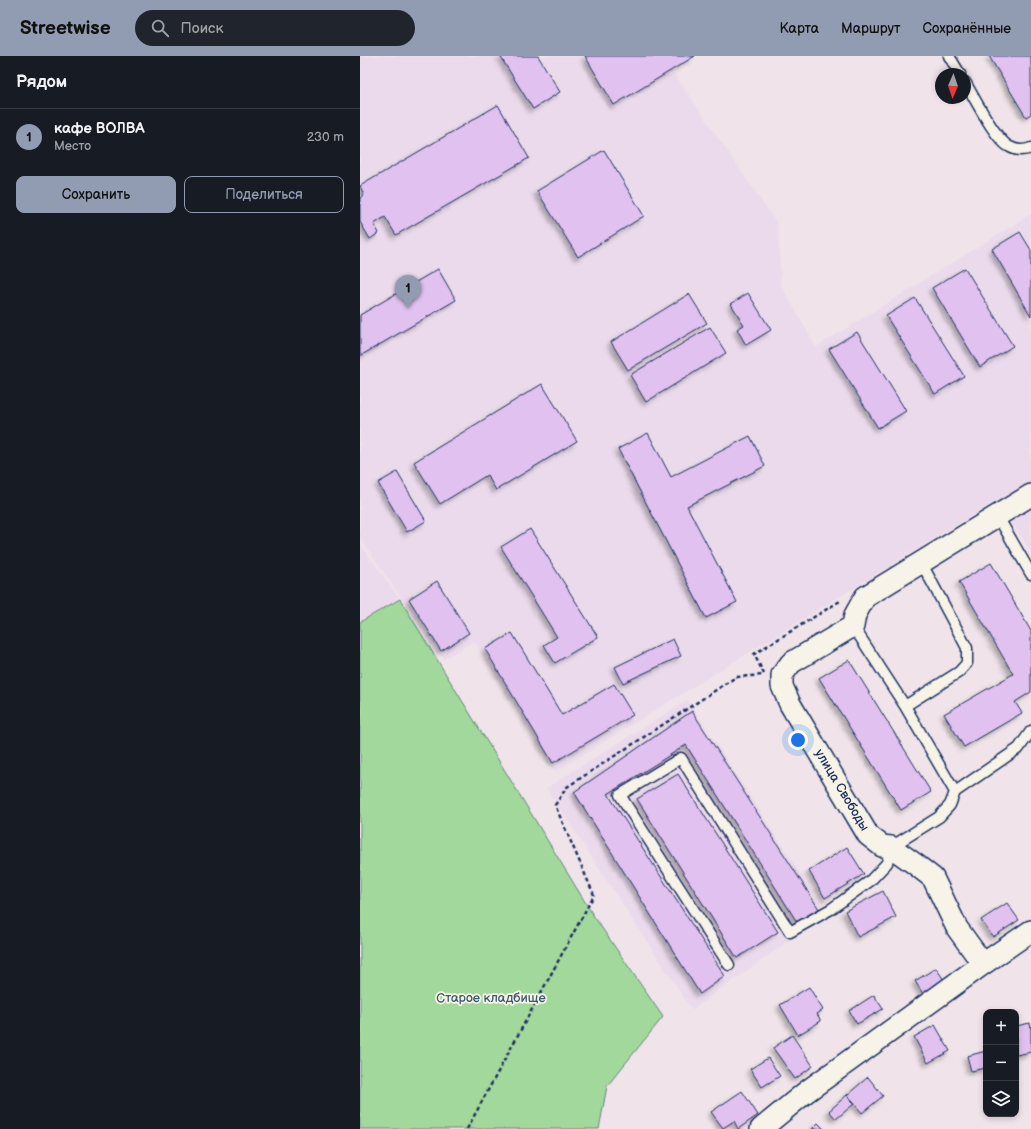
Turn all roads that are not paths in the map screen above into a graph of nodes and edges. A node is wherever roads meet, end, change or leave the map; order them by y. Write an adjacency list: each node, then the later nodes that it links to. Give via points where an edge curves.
1 (949, 56): 2 (lane)
2 (956, 68)
3 (971, 92): 4 (lane, via 997,135 1009,147 1022,151)
4 (1031, 148)
5 (1031, 494): 6 (street)
6 (997, 515): 7 (street); 8 (lane)
7 (921, 562): 9 (street, via 865,597 855,615); 10 (lane, via 967,648 967,663 959,672)
8 (1031, 574)
9 (853, 626): 10 (lane); 13 (street, улица Свободы, via 791,663 782,674 782,686 790,704 868,834 882,846)
10 (905, 706): 12 (lane)
11 (1031, 731): 12 (lane, via 1019,748)
12 (955, 792): 13 (lane, via 950,805 939,817)
13 (891, 847): 15 (lane, via 887,863 870,881 831,909 790,932 681,758 620,795); 16 (street, улица Свободы, via 933,878 957,928)
14 (1031, 931): 16 (street)
15 (729, 964)
16 (983, 964): 17 (street, via 806,1092)
17 (762, 1129)

